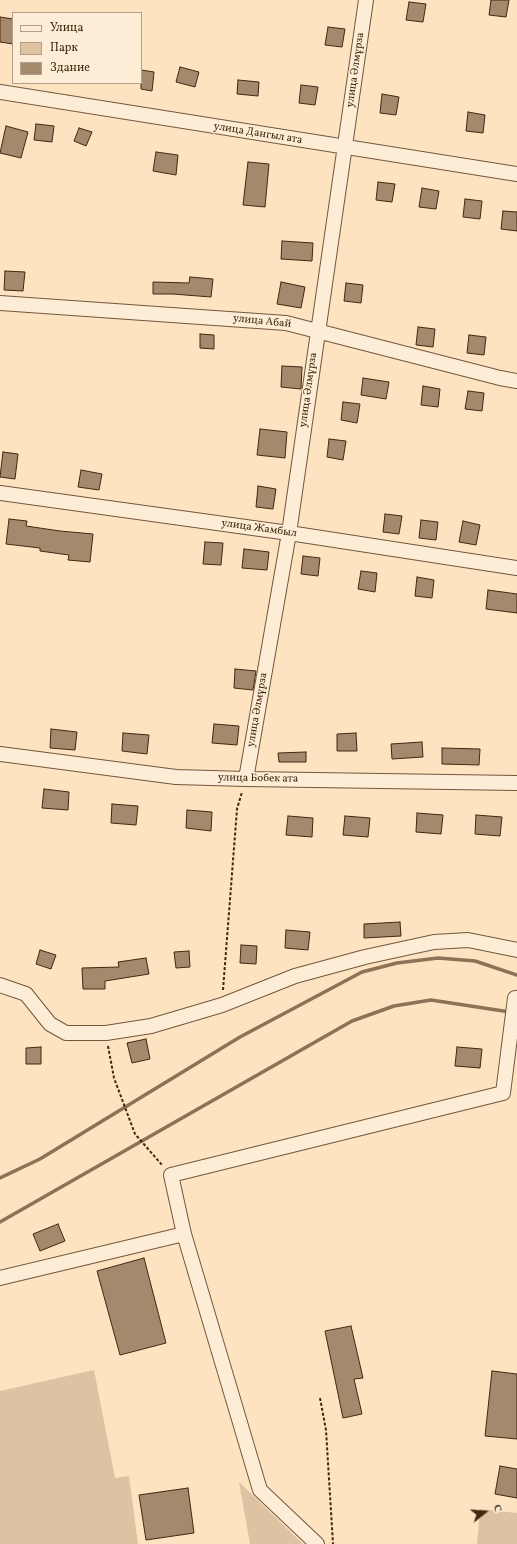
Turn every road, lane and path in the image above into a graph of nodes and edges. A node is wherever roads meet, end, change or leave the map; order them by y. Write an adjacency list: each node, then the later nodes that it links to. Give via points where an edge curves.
1 (366, 0): 3 (street, улица Әлмұрза)
2 (0, 92): 3 (street, улица Дангыл ата)
3 (345, 148): 4 (street, улица Дангыл ата); 6 (street, улица Әлмұрза)
4 (517, 174)
5 (0, 303): 6 (street, улица Абай, via 286,323)
6 (318, 332): 7 (street, улица Абай); 9 (street, улица Әлмұрза)
7 (517, 381)
8 (0, 493): 9 (street, улица Жамбыл)
9 (289, 533): 10 (street, улица Жамбыл); 12 (street, улица Әлмұрза)
10 (517, 568)
11 (0, 754): 12 (street, улица Бобек ата, via 176,777)
12 (246, 779): 13 (street, улица Бобек ата); 17 (path, via 237,809)
13 (517, 782)
14 (517, 950): 17 (street, via 468,940 434,942 295,976)
15 (0, 985): 18 (street, via 26,994 50,1024 66,1033)
16 (517, 998): 19 (street, via 503,1093)
17 (222, 1005): 18 (street, via 151,1026)
18 (106, 1033): 19 (path, via 114,1078 135,1134)
19 (171, 1175): 20 (street)
20 (184, 1234): 21 (street); 23 (street, via 260,1490)
21 (0, 1278)
22 (320, 1398): 24 (path, via 326,1430)
23 (317, 1544)
24 (333, 1544)

